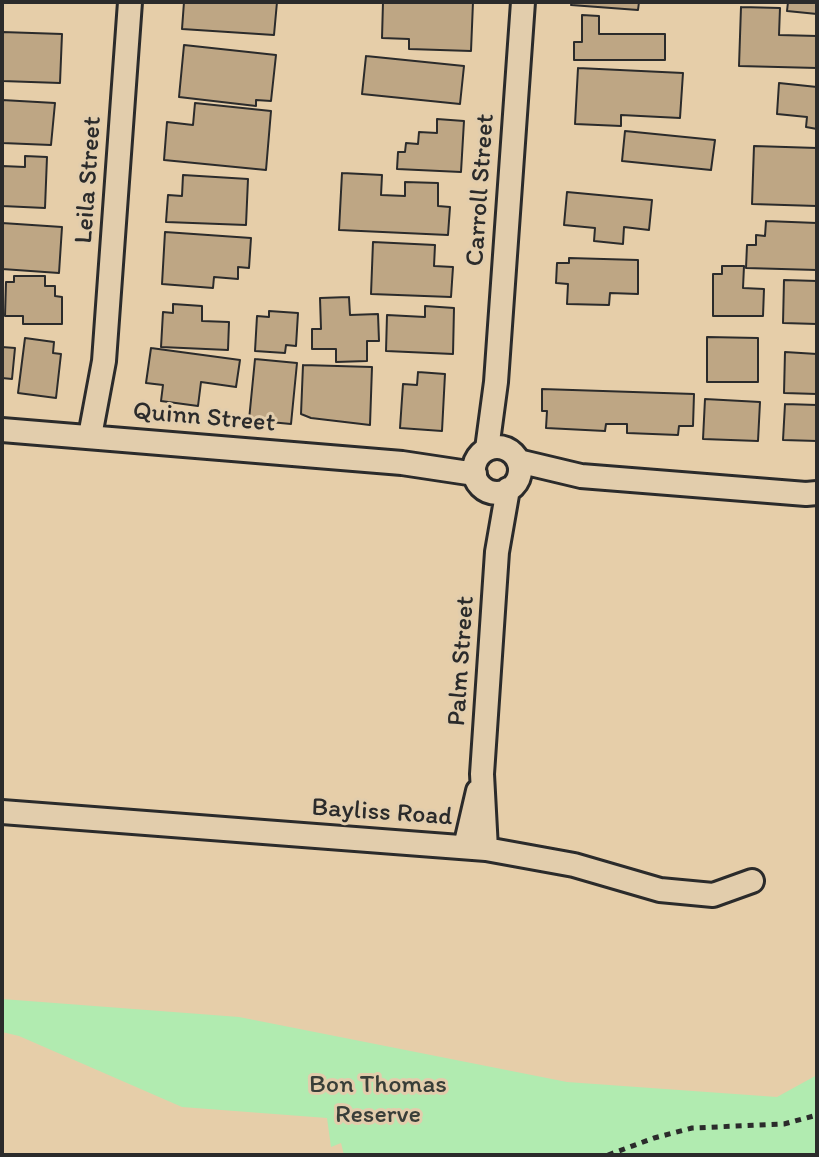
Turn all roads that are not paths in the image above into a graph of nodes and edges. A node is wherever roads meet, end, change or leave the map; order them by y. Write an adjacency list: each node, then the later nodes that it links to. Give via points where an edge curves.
1 (130, 2): 4 (street, Leila Street)
2 (523, 2): 5 (street, Carroll Street, via 496,382)
3 (2, 430): 4 (street, Quinn Street)
4 (99, 437): 5 (street, Quinn Street)
5 (497, 469): 6 (street, Quinn Street); 8 (street, Palm Street, via 497,552 482,774 470,819)
6 (813, 495)
7 (2, 812): 8 (street, Bayliss Road)
8 (476, 848): 9 (street, Bayliss Road, via 574,865 660,890 713,895)
9 (752, 881)

